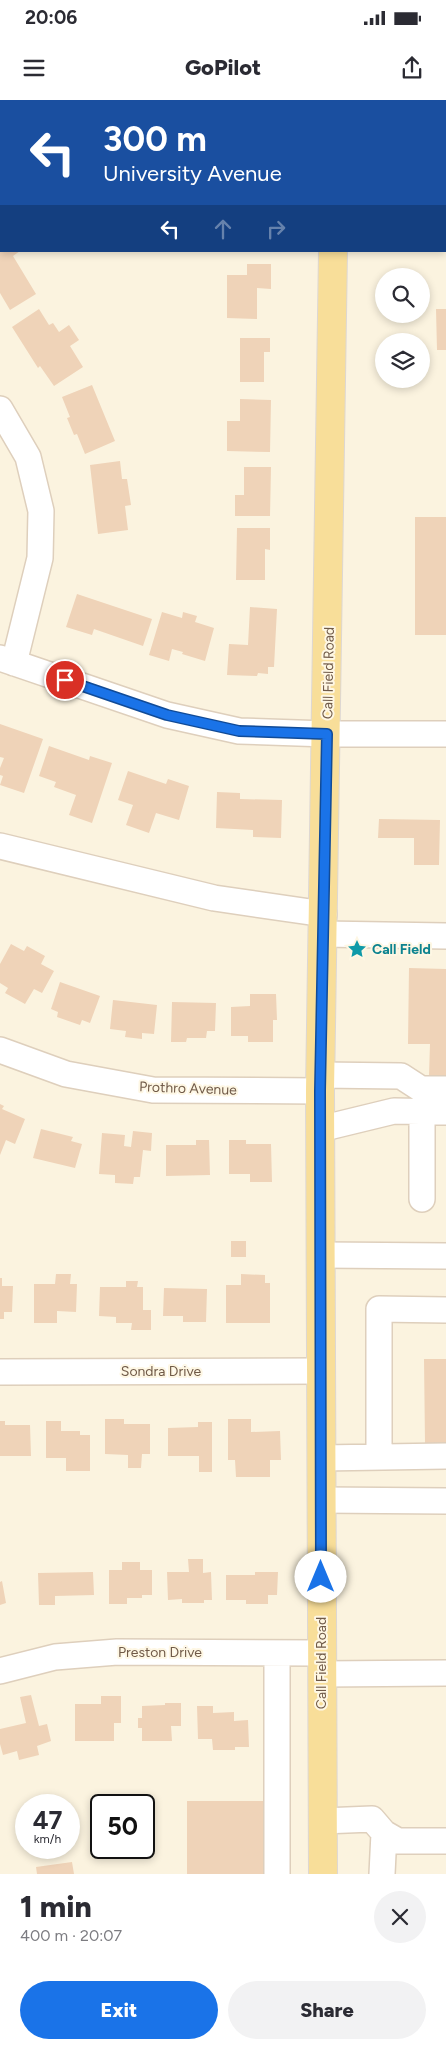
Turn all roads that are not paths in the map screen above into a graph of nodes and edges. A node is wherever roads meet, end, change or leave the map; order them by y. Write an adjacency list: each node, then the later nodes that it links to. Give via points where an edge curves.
1 (333, 252): 4 (main road, Call Field Road)
2 (0, 409): 3 (street, via 28,457 41,511 40,558)
3 (7, 660): 4 (street, via 167,715 239,731)
4 (327, 734): 5 (street); 7 (main road, Call Field Road)
5 (446, 734)
6 (0, 846): 7 (street)
7 (324, 924): 8 (street); 10 (main road, Call Field Road)
8 (446, 936)
9 (0, 1050): 10 (street, Prothro Avenue, via 66,1074 153,1090)
10 (320, 1083): 11 (street, Prothro Avenue, via 400,1076 421,1089); 13 (main road, Call Field Road)
11 (446, 1089)
12 (434, 1112): 13 (street, via 394,1111); 14 (street)
13 (320, 1129): 15 (main road, Call Field Road)
14 (422, 1199)
15 (321, 1255): 16 (street); 18 (main road, Call Field Road)
16 (446, 1256)
17 (446, 1310): 21 (street, via 380,1310)
18 (321, 1371): 19 (street, Sondra Drive); 22 (main road, Call Field Road)
19 (0, 1372)
20 (446, 1456): 21 (street)
21 (379, 1457): 22 (street)
22 (321, 1458): 23 (main road, Call Field Road)
23 (321, 1500): 24 (street); 26 (main road, Call Field Road)
24 (446, 1501)
25 (277, 1653): 26 (street, Preston Drive); 27 (street, Preston Drive, via 117,1652 55,1657); 32 (street)
26 (321, 1663): 28 (street, Preston Drive); 29 (main road, Call Field Road)
27 (0, 1671)
28 (446, 1672)
29 (323, 1821): 30 (street, via 372,1819); 33 (main road, Call Field Road)
30 (384, 1833): 31 (street, via 398,1841); 34 (street)
31 (446, 1841)
32 (277, 1874)
33 (323, 1874)
34 (382, 1874)

